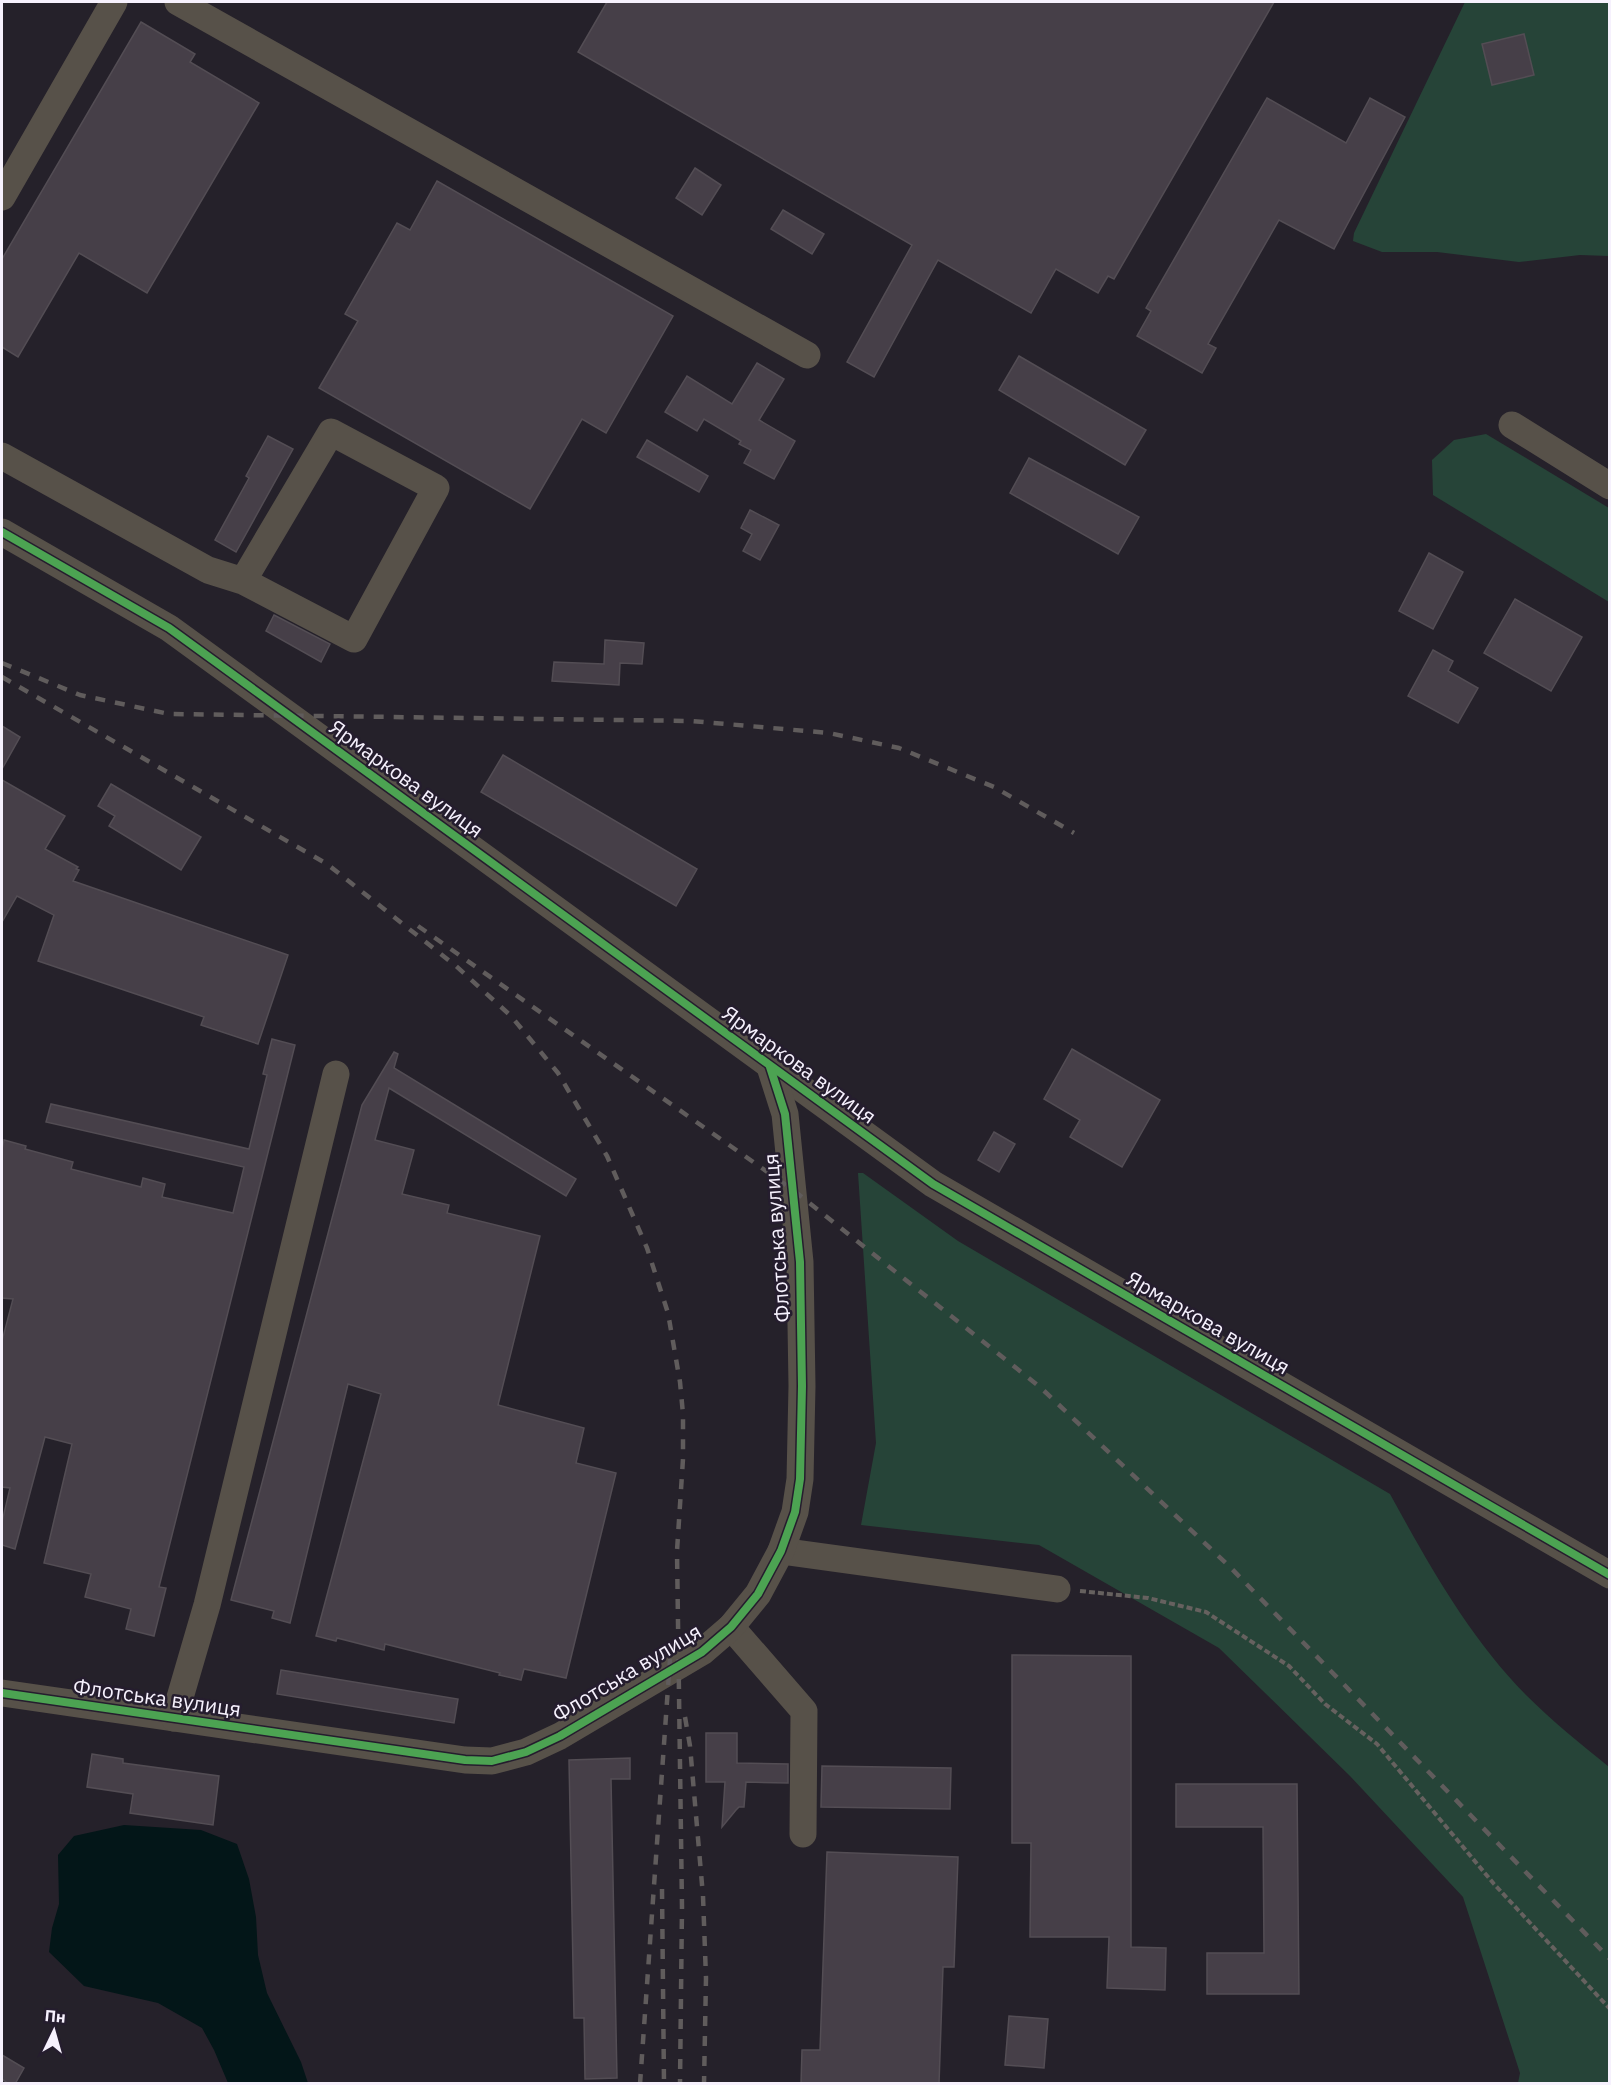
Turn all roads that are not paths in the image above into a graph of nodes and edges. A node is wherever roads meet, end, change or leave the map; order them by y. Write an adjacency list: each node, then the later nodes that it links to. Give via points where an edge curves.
1 (114, 2): 3 (street)
2 (178, 2): 4 (street)
3 (2, 197)
4 (807, 355)
5 (1512, 425): 7 (street)
6 (2, 456): 9 (street, via 208,570)
7 (1610, 486)
8 (2, 532): 10 (street, Ярмаркова вулиця, via 169,628)
9 (243, 581): 9 (street, via 331,432 436,488 354,639)
10 (770, 1067): 12 (street, Флотська вулиця, via 784,1114 800,1262 800,1479 795,1512); 13 (street, Ярмаркова вулиця, via 933,1184)
11 (336, 1074): 17 (street, via 207,1605)
12 (781, 1551): 14 (street); 15 (street, Флотська вулиця, via 758,1594)
13 (1610, 1575)
14 (1058, 1589)
15 (731, 1627): 17 (street, Флотська вулиця, via 702,1652 560,1736 526,1752 492,1761); 18 (street, via 804,1711)
16 (2, 1693): 17 (street, Флотська вулиця)
17 (174, 1718)
18 (803, 1834)

